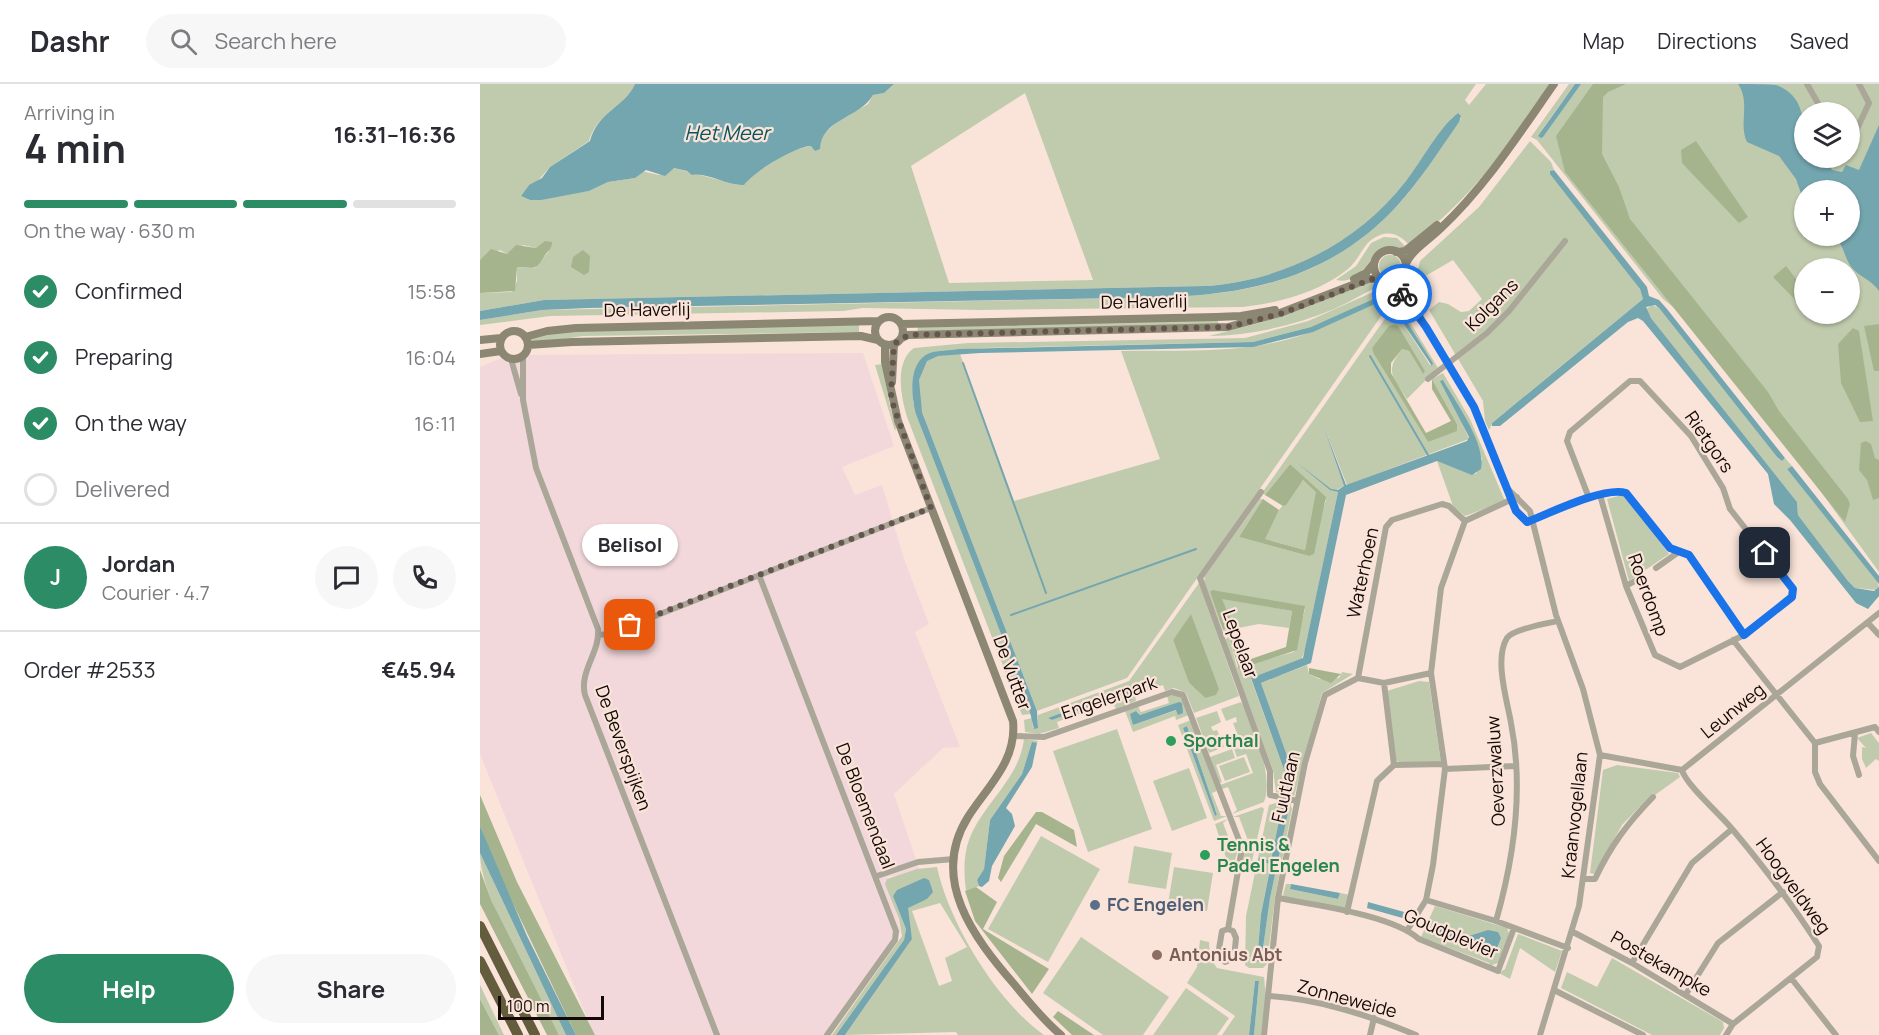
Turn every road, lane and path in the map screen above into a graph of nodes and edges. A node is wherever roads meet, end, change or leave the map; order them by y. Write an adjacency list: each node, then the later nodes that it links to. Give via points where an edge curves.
1 (1554, 84): 6 (street, via 1494,169)
2 (1807, 84): 4 (street)
3 (1859, 84): 5 (street, via 1869,103)
4 (1817, 102)
5 (1860, 122)
6 (1465, 202): 8 (street, via 1405,251); 10 (street, via 1410,256)
7 (1565, 241): 24 (street, Kolgans, via 1509,311)
8 (1396, 252): 9 (street, via 1383,252); 10 (street, via 1404,259)
9 (1374, 263): 11 (street, via 1375,272); 13 (street, De Haverlij, via 1366,273 1302,301 1241,316)
10 (1404, 270): 11 (street, via 1396,280); 14 (street, Kraanvogellaan, via 1405,286)
11 (1385, 280): 14 (street, Kraanvogellaan, via 1399,289); 16 (street, De Haverlij, via 1368,279 1280,314 1228,327)
12 (879, 321): 13 (street, via 891,317); 18 (street, De Haverlij, via 576,328 547,331); 19 (street, via 875,330)
13 (901, 324): 16 (street)
14 (1426, 327): 24 (street, Kraanvogellaan)
15 (501, 338): 17 (street); 18 (street, via 513,331); 20 (street)
16 (902, 338): 19 (street)
17 (480, 340)
18 (527, 341): 19 (street, De Haverlij, via 861,336); 22 (street)
19 (886, 343): 31 (street, De Vutter, via 898,421)
20 (501, 351): 21 (street); 23 (street)
21 (480, 354)
22 (523, 356): 23 (street); 26 (street)
23 (511, 359): 26 (street)
24 (1448, 364): 25 (street, Kolgans); 29 (street, Kraanvogellaan, via 1474,407)
25 (1428, 379)
26 (523, 400): 42 (street, via 536,468)
27 (1261, 492): 61 (street, Lepelaar, via 1200,578 1270,771 1270,795)
28 (1600, 495): 30 (street); 34 (street, via 1618,490 1626,493 1670,548); 38 (street, Roerdomp)
29 (1515, 498): 32 (street); 33 (street, Kraanvogellaan, via 1516,511)
30 (1588, 498): 33 (street); 43 (street, Rietgors, via 1568,441 1570,432 1630,381 1641,381 1691,436 1723,488 1730,508 1793,589 1792,597)
31 (931, 508): 36 (street); 52 (street, De Vutter, via 1010,712)
32 (1465, 521): 46 (street, via 1441,588); 47 (street, Waterhoen, via 1442,504 1392,520 1386,527)
33 (1530, 521): 40 (street, Kraanvogellaan)
34 (1680, 551): 35 (street); 43 (street, via 1689,555)
35 (1656, 568)
36 (759, 575): 42 (street); 65 (street, De Bloemendaal)
37 (1642, 577): 38 (street)
38 (1626, 586): 45 (street, Roerdomp, via 1655,655 1680,667)
39 (1879, 614): 41 (street, Leunweg)
40 (1558, 621): 54 (street, Kraanvogellaan); 56 (street, Oeverzwaluw, via 1507,638 1501,670)
41 (1868, 623): 44 (street); 49 (street, Leunweg)
42 (598, 635): 90 (street, De Beverspijken, via 584,677 585,695)
43 (1744, 635): 45 (street, Rietgors)
44 (1879, 635)
45 (1733, 640): 49 (street)
46 (1431, 673): 48 (street); 57 (street)
47 (1358, 678): 48 (street); 61 (street, Fuutlaan, via 1325,695)
48 (1384, 683): 55 (street)
49 (1776, 696): 53 (street); 58 (street, Leunweg)
50 (1878, 728): 51 (street)
51 (1855, 733): 53 (street); 59 (street, via 1854,763)
52 (1014, 736): 63 (street, De Vutter, via 1004,767 962,827); 74 (street, Engelerpark, via 1044,736 1172,692 1183,695 1242,848)
53 (1815, 743): 64 (street, via 1815,772 1820,784)
54 (1600, 756): 58 (street); 66 (street, Kraanvogellaan)
55 (1394, 765): 57 (street); 70 (street, via 1377,781)
56 (1515, 766): 57 (street); 71 (street, Oeverzwaluw, via 1517,814 1509,874)
57 (1444, 767): 69 (street)
58 (1682, 770): 62 (street, Hoogveldweg, via 1687,781)
59 (1859, 775)
60 (1653, 797): 66 (street, via 1624,826 1595,879)
61 (1297, 801): 68 (street, Fuutlaan)
62 (1732, 829): 67 (street, Hoogveldweg); 79 (street, via 1692,863)
63 (954, 859): 65 (street, via 918,862); 92 (street, De Vutter, via 957,899 969,927)
64 (1879, 861)
65 (877, 876): 91 (street, De Bloemendaal, via 896,931 895,940)
66 (1584, 879): 76 (street, Kraanvogellaan)
67 (1783, 892): 82 (street, Hoogveldweg, via 1820,951); 84 (street, via 1718,943)
68 (1278, 898): 70 (street, Goudplevier); 85 (street, Fuutlaan)
69 (1426, 900): 71 (street, Goudplevier); 75 (street)
70 (1347, 912): 75 (street, Goudplevier)
71 (1496, 921): 73 (street, Goudplevier)
72 (480, 926): 89 (highway)
73 (1514, 928): 75 (street, Goudplevier, via 1498,972 1419,939); 77 (street, Goudplevier)
74 (1228, 929): 74 (street, Engelerpark, via 1236,938 1234,958 1225,962 1218,955 1220,933)
75 (1408, 929)
76 (1573, 932): 77 (street, Kraanvogellaan); 79 (street, Postekampke)
77 (1568, 948): 83 (street, Kraanvogellaan)
78 (480, 961): 81 (highway)
79 (1632, 963): 84 (street, Postekampke)
80 (480, 968): 81 (highway)
81 (489, 977): 88 (highway)
82 (1791, 978): 87 (street, Hoogveldweg); 99 (street)
83 (1554, 990): 96 (street, Kraanvogellaan); 97 (street)
84 (1686, 994): 87 (street, Postekampke)
85 (1269, 996): 86 (street, Zonneweide); 93 (street, Fuutlaan)
86 (1374, 1018): 94 (street); 95 (street, Zonneweide)
87 (1732, 1024): 98 (street, Hoogveldweg)
88 (518, 1035)
89 (535, 1035)
90 (717, 1035)
91 (827, 1035)
92 (1060, 1035)
93 (1264, 1035)
94 (1370, 1035)
95 (1416, 1035)
96 (1540, 1035)
97 (1643, 1035)
98 (1726, 1035)
99 (1836, 1035)

